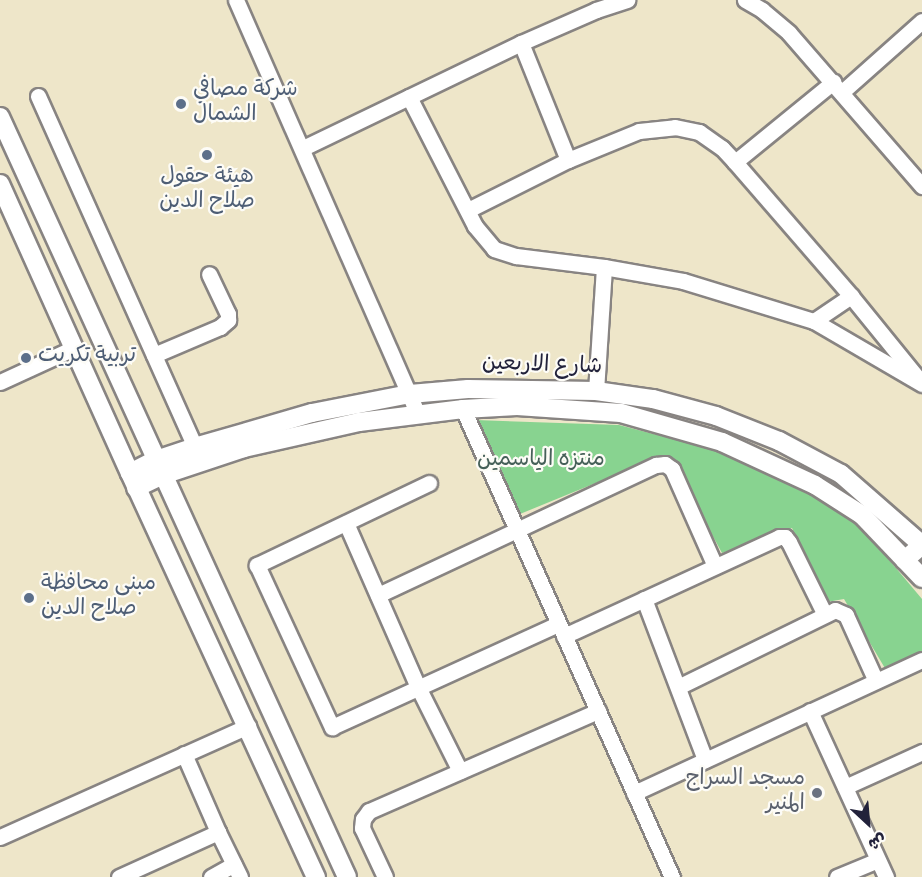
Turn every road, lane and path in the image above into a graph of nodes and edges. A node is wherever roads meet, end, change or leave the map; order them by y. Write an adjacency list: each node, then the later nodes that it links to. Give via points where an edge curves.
1 (236, 0): 10 (street)
2 (627, 0): 5 (street)
3 (745, 0): 6 (street, via 789,33)
4 (922, 21): 6 (street)
5 (521, 43): 8 (street); 11 (street)
6 (837, 87): 12 (street); 14 (street)
7 (38, 96): 21 (street)
8 (409, 97): 10 (street); 15 (street)
9 (0, 117): 29 (main road)
10 (303, 147): 25 (street)
11 (568, 160): 12 (street, via 639,130 663,127 699,132); 15 (street)
12 (735, 162): 18 (street)
13 (0, 183): 20 (main road)
14 (922, 186)
15 (468, 210): 16 (street, via 484,240 494,249 516,256)
16 (604, 267): 19 (street, via 683,281); 24 (street)
17 (209, 274): 21 (street, via 228,320)
18 (851, 296): 19 (street); 23 (street)
19 (814, 321): 23 (street)
20 (74, 348): 22 (street); 30 (main road)
21 (154, 355): 28 (street)
22 (0, 382)
23 (922, 383)
24 (596, 391): 25 (main road, شارع الاربعين, via 468,389); 34 (main road, شارع الاربعين, via 653,399 716,416 779,441 840,474)
25 (410, 394): 27 (street); 28 (main road, شارع الاربعين, via 312,413)
26 (463, 409): 27 (main road); 33 (street); 35 (main road, via 517,406 621,413 722,442 842,501 862,515)
27 (418, 414): 29 (main road, via 358,422)
28 (195, 447): 29 (main road, شارع الاربعين)
29 (159, 468): 30 (main road, شارع الاربعين); 62 (main road)
30 (133, 480): 48 (main road)
31 (429, 483): 32 (street)
32 (346, 523): 38 (street); 44 (street, via 257,565 332,727)
33 (516, 530): 36 (street, via 665,464 672,469); 38 (street); 41 (street)
34 (922, 545): 35 (main road)
35 (905, 560): 37 (main road)
36 (716, 566): 39 (street); 40 (street, via 785,537)
37 (922, 578)
38 (378, 595): 44 (street)
39 (644, 599): 41 (street); 45 (street)
40 (825, 615): 43 (street, via 835,610 846,615); 45 (street)
41 (561, 630): 44 (street); 46 (street)
42 (922, 660): 43 (street)
43 (876, 681): 47 (street)
44 (418, 687): 52 (street)
45 (678, 687): 51 (street)
46 (597, 711): 52 (street); 54 (street)
47 (810, 711): 51 (street); 53 (street)
48 (248, 726): 50 (street); 61 (main road)
49 (922, 752): 53 (street)
50 (184, 754): 55 (street); 56 (street)
51 (705, 760): 54 (street)
52 (460, 771): 63 (street, via 369,811 363,819 362,828)
53 (845, 788): 57 (street)
54 (634, 793): 64 (street)
55 (218, 832): 58 (street); 59 (street)
56 (0, 837)
57 (878, 860): 65 (street); 66 (street)
58 (237, 871): 60 (street)
59 (119, 877)
60 (211, 877)
61 (316, 877)
62 (347, 877)
63 (385, 877)
64 (672, 877)
65 (837, 877)
66 (886, 877)

